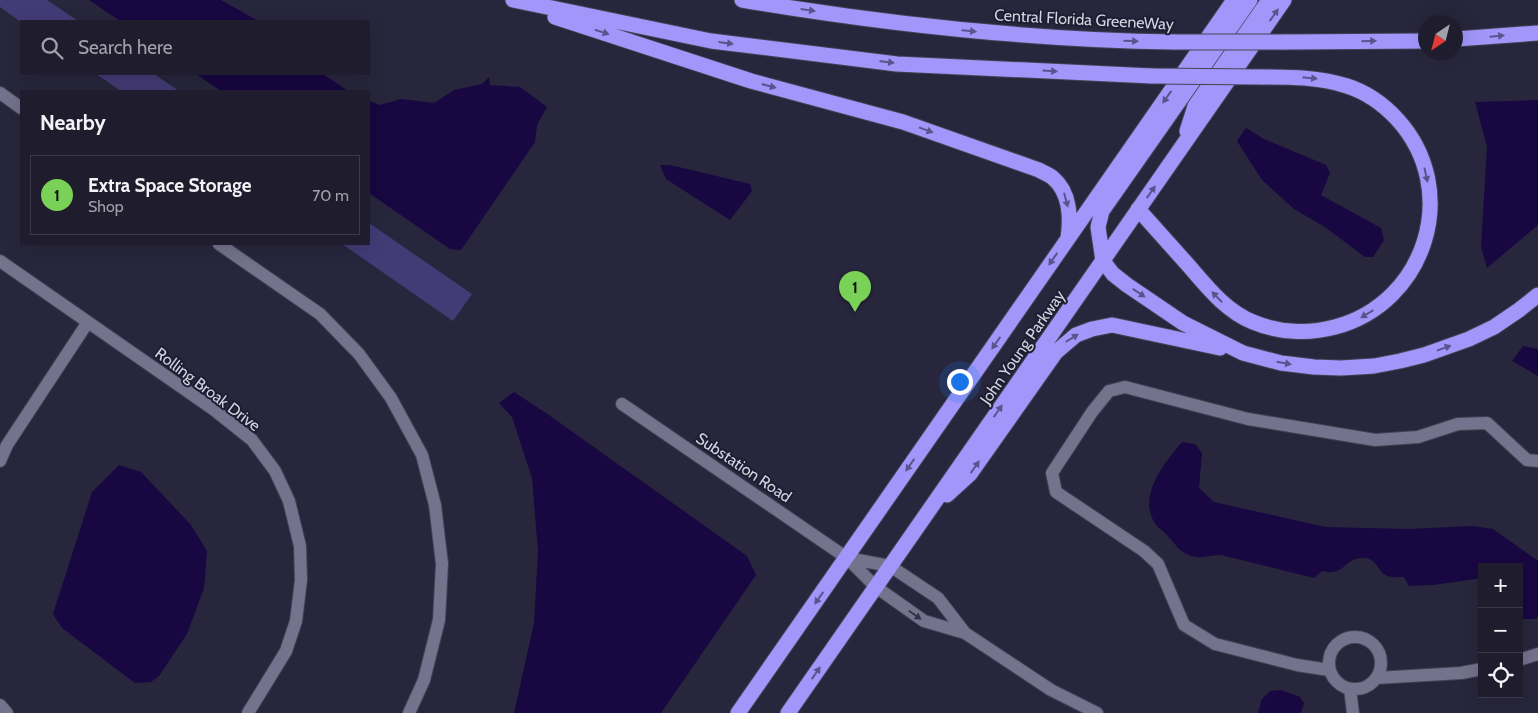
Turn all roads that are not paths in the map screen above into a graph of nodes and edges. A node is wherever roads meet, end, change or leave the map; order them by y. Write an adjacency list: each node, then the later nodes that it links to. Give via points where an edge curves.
1 (506, 0): 15 (highway, one-way to 15, via 751,82 903,122 1039,170 1053,178 1066,195 1070,223)
2 (513, 0): 14 (highway, one-way to 14, bridge, via 711,41 888,62 1152,76 1328,80 1370,96 1405,128 1418,149 1426,172 1430,201 1424,245 1415,265 1388,300 1346,324 1300,332 1272,329 1245,318 1220,301)
3 (742, 0): 10 (highway, Central Florida GreeneWay, one-way to 10, bridge, via 952,29 1106,40)
4 (1234, 0): 15 (highway, John Young Parkway, one-way to 15)
5 (1250, 0): 17 (highway, via 1102,211 1098,227)
6 (1269, 0): 13 (highway, via 1195,106)
7 (1284, 0): 13 (highway, John Young Parkway, one-way to 7)
8 (1538, 33): 9 (highway, one-way to 8)
9 (1463, 38)
10 (1418, 41)
11 (0, 93): 12 (street)
12 (20, 107)
13 (1182, 147): 14 (highway, John Young Parkway, one-way to 13)
14 (1138, 209): 17 (highway, John Young Parkway)
15 (1068, 238): 26 (highway, John Young Parkway, one-way to 26)
16 (219, 245): 39 (street, via 320,314 360,354 391,398 422,455 435,505 442,564 439,620 424,680)
17 (1103, 261): 21 (highway, one-way to 21, via 1127,286 1183,323); 25 (highway, John Young Parkway, one-way to 17)
18 (0, 262): 20 (street, Rolling Broak Drive)
19 (1538, 295): 21 (highway, one-way to 19, via 1314,367 1374,366 1400,361 1469,339 1494,327)
20 (88, 322): 23 (street, via 7,445); 38 (street, Rolling Broak Drive, via 252,440 274,471 289,501 300,546 302,580 296,621 286,651)
21 (1243, 352): 25 (highway, one-way to 21, via 970,474 1056,352 1076,335 1112,326)
22 (622, 404): 26 (street, Substation Road)
23 (0, 461)
24 (1538, 461): 32 (street, via 1527,460 1487,423 1458,424 1418,437 1375,440 1248,419 1125,387 1109,391 1052,473 1056,492 1144,551 1158,564 1184,625 1215,644)
25 (927, 513): 27 (highway, John Young Parkway)
26 (846, 558): 27 (street); 28 (street); 40 (highway, John Young Parkway, one-way to 40)
27 (890, 566): 28 (highway, John Young Parkway); 29 (street, via 938,598)
28 (876, 587): 29 (street, one-way to 29, via 924,621); 41 (highway, John Young Parkway, one-way to 28)
29 (965, 633): 42 (street, via 1051,690)
30 (1538, 654): 31 (street)
31 (1523, 659)
32 (1330, 670): 34 (street, via 1329,661 1335,645 1350,637 1359,637 1368,640 1379,653 1381,662); 35 (street, via 1337,682)
33 (1478, 670): 34 (street)
34 (1376, 678): 35 (street, via 1364,688)
35 (1350, 689): 43 (street)
36 (0, 705): 37 (street)
37 (7, 713)
38 (248, 713)
39 (409, 713)
40 (738, 713)
41 (788, 713)
42 (1097, 713)
43 (1353, 713)

